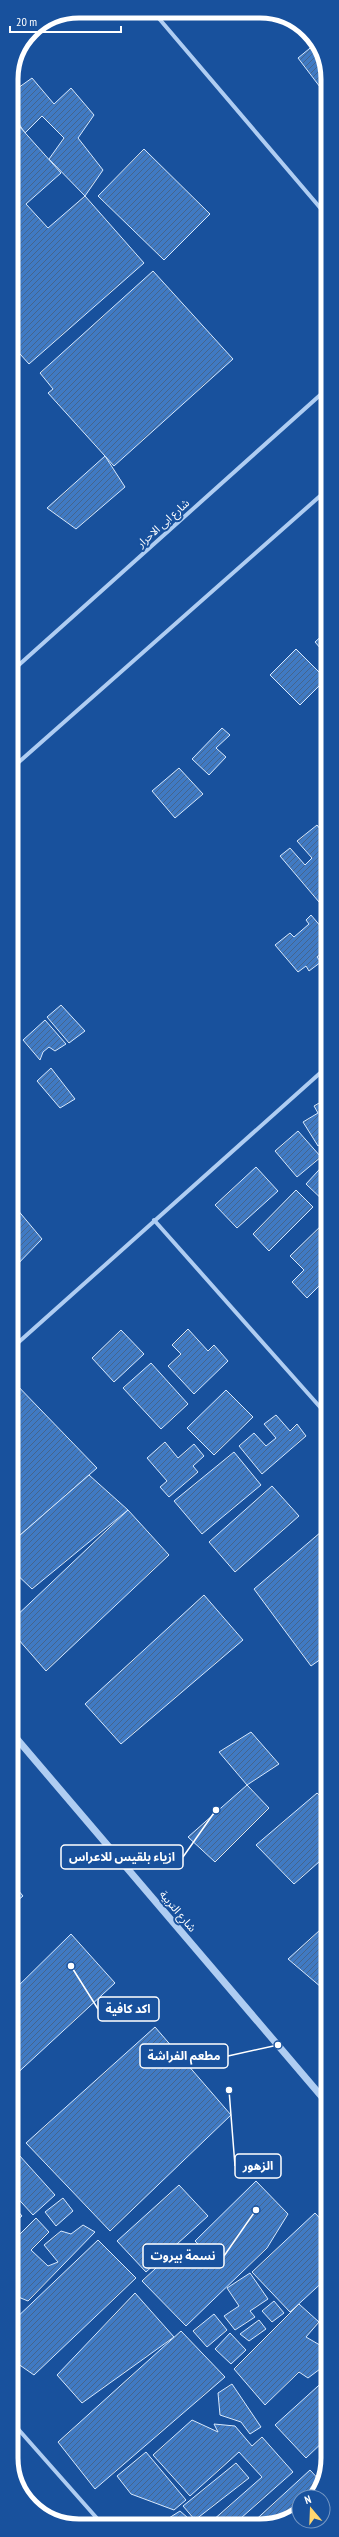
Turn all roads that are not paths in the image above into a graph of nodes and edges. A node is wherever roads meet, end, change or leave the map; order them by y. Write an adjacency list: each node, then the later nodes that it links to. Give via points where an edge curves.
1 (159, 18): 2 (street)
2 (321, 209)
3 (321, 394): 5 (street, شارع ابی الاحرار)
4 (321, 495): 6 (street)
5 (18, 666)
6 (18, 763)
7 (321, 1072): 8 (street)
8 (154, 1220): 9 (street); 10 (street)
9 (18, 1343)
10 (321, 1408)
11 (18, 1740): 12 (street, شارع التربية)
12 (321, 2096)
13 (18, 2428): 14 (street)
14 (98, 2519)

